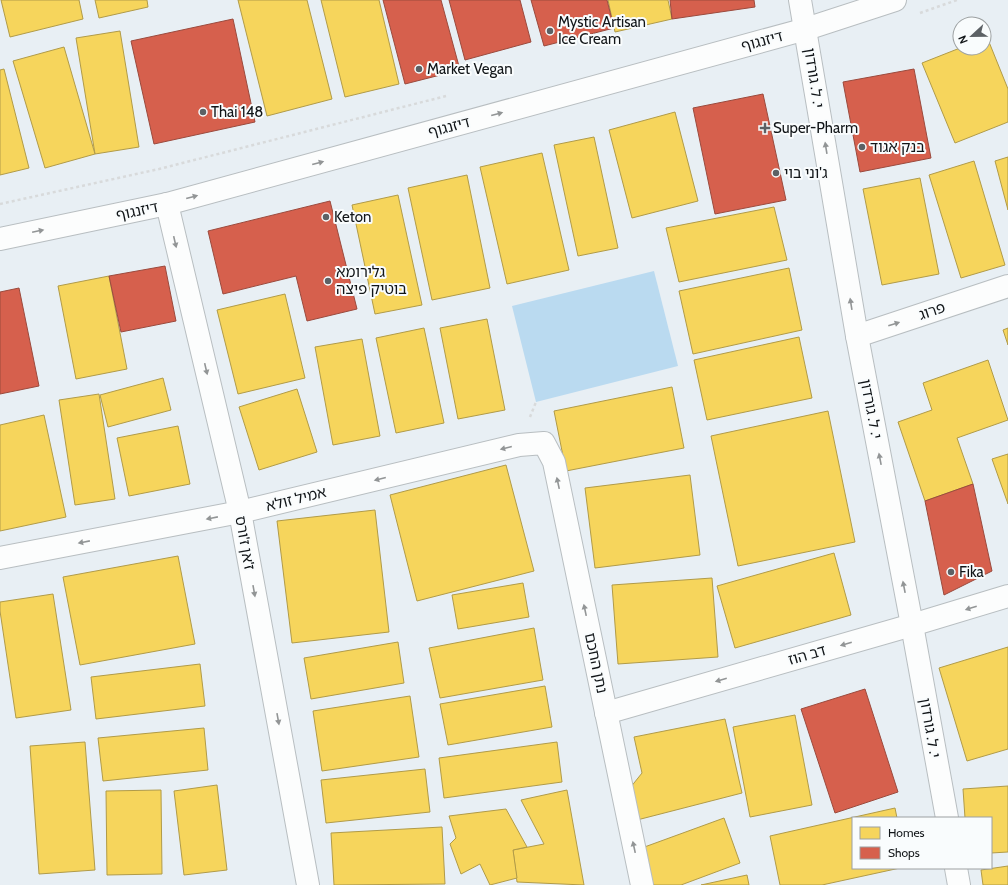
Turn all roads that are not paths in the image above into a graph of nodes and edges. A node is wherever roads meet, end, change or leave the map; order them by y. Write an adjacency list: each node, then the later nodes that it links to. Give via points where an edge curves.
1 (800, 0): 3 (street, י. ל. גורדון)
2 (895, 0): 3 (street, דיזנגוף)
3 (806, 29): 4 (street, דיזנגוף, one-way to 3); 7 (street, י. ל. גורדון, one-way to 3)
4 (167, 204): 5 (street, דיזנגוף, one-way to 4); 9 (street, ז'אן ז'ורס, one-way to 9)
5 (0, 239)
6 (1008, 286): 7 (street, פרוג, one-way to 6)
7 (857, 336): 12 (street, י. ל. גורדון, one-way to 7)
8 (544, 442): 9 (street, אמיל זולא, one-way to 9, via 519,445); 13 (street, נתן החכם, one-way to 8, via 554,462)
9 (240, 512): 10 (street, אמיל זולא, one-way to 10); 16 (street, ז'אן ז'ורס, one-way to 16)
10 (0, 558)
11 (1008, 596): 12 (street, דב הוז, one-way to 12)
12 (912, 625): 13 (street, דב הוז, one-way to 13); 14 (street, י. ל. גורדון)
13 (606, 713): 17 (street, נתן החכם, one-way to 13)
14 (947, 817)
15 (956, 869): 18 (street)
16 (308, 885)
17 (642, 885)
18 (959, 885)

